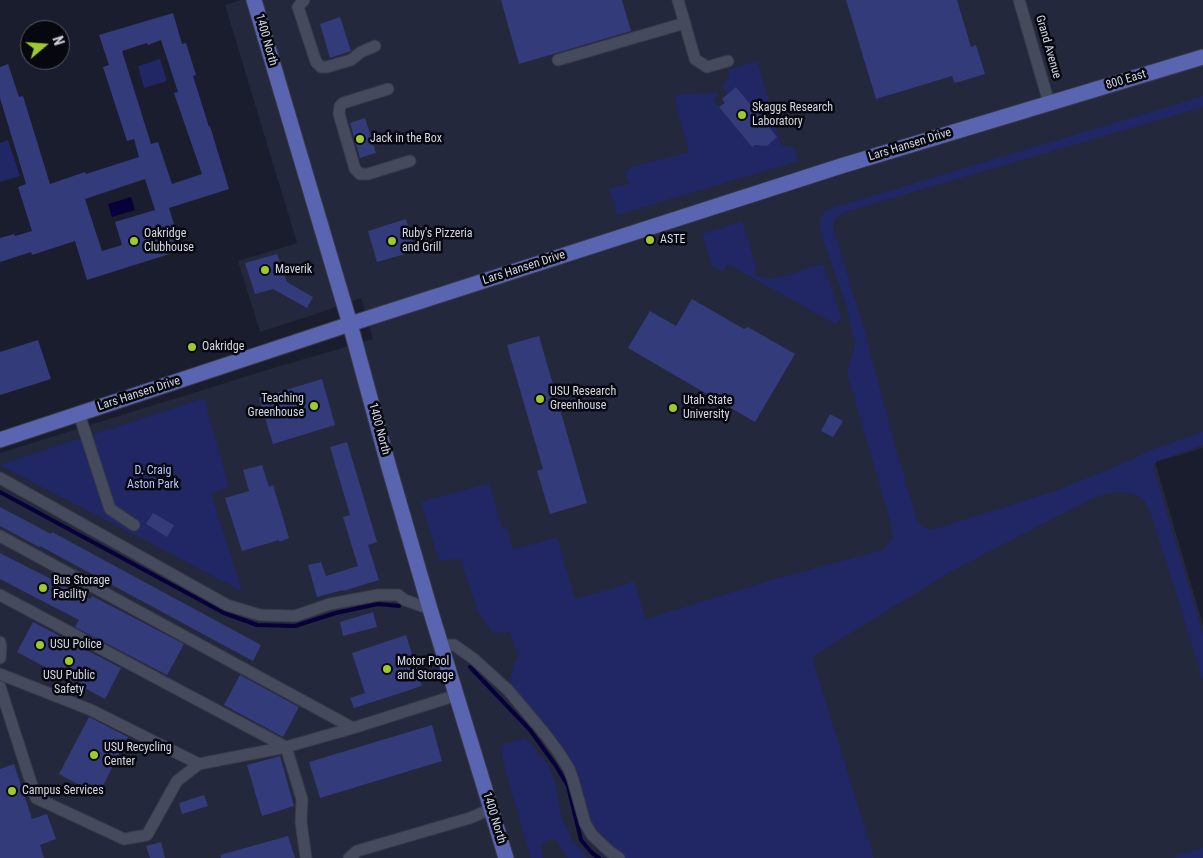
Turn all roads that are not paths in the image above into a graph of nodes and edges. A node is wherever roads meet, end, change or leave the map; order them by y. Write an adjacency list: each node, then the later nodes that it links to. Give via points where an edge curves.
1 (254, 0): 13 (main road, 1400 North)
2 (304, 0): 6 (street, via 298,7 316,62 321,67 351,60)
3 (678, 0): 5 (street)
4 (1019, 0): 11 (street, Grand Avenue)
5 (684, 23): 8 (street); 9 (street, via 695,59 707,67)
6 (375, 46)
7 (1203, 57): 11 (main road, 800 East)
8 (558, 60)
9 (728, 61)
10 (388, 89): 12 (street, via 340,106 339,114 355,169 360,174 368,174)
11 (1049, 103): 13 (main road, Lars Hansen Drive, via 841,166)
12 (410, 161)
13 (350, 324): 14 (main road, Lars Hansen Drive); 20 (main road, 1400 North)
14 (79, 414): 15 (main road, Lars Hansen Drive); 17 (street, via 110,509)
15 (0, 440)
16 (0, 478): 20 (street, via 227,605 260,615 295,616 330,604 378,595 398,595)
17 (134, 525)
18 (0, 536): 27 (street)
19 (0, 595): 28 (street)
20 (430, 609): 22 (main road, 1400 North)
21 (0, 642): 23 (street)
22 (442, 645): 26 (main road, 1400 North); 34 (street, via 454,645 474,659 508,690 545,734 569,770 585,823 592,834)
23 (0, 658)
24 (0, 674): 29 (street, via 91,710)
25 (0, 687): 29 (street, via 36,798 124,839 147,835 178,781)
26 (457, 695): 27 (street); 30 (main road, 1400 North)
27 (353, 728): 28 (street)
28 (286, 747): 29 (street); 31 (street, via 302,798 301,822)
29 (199, 764)
30 (491, 809): 32 (street, via 357,851); 33 (main road, 1400 North)
31 (306, 858)
32 (349, 858)
33 (506, 858)
34 (619, 858)

